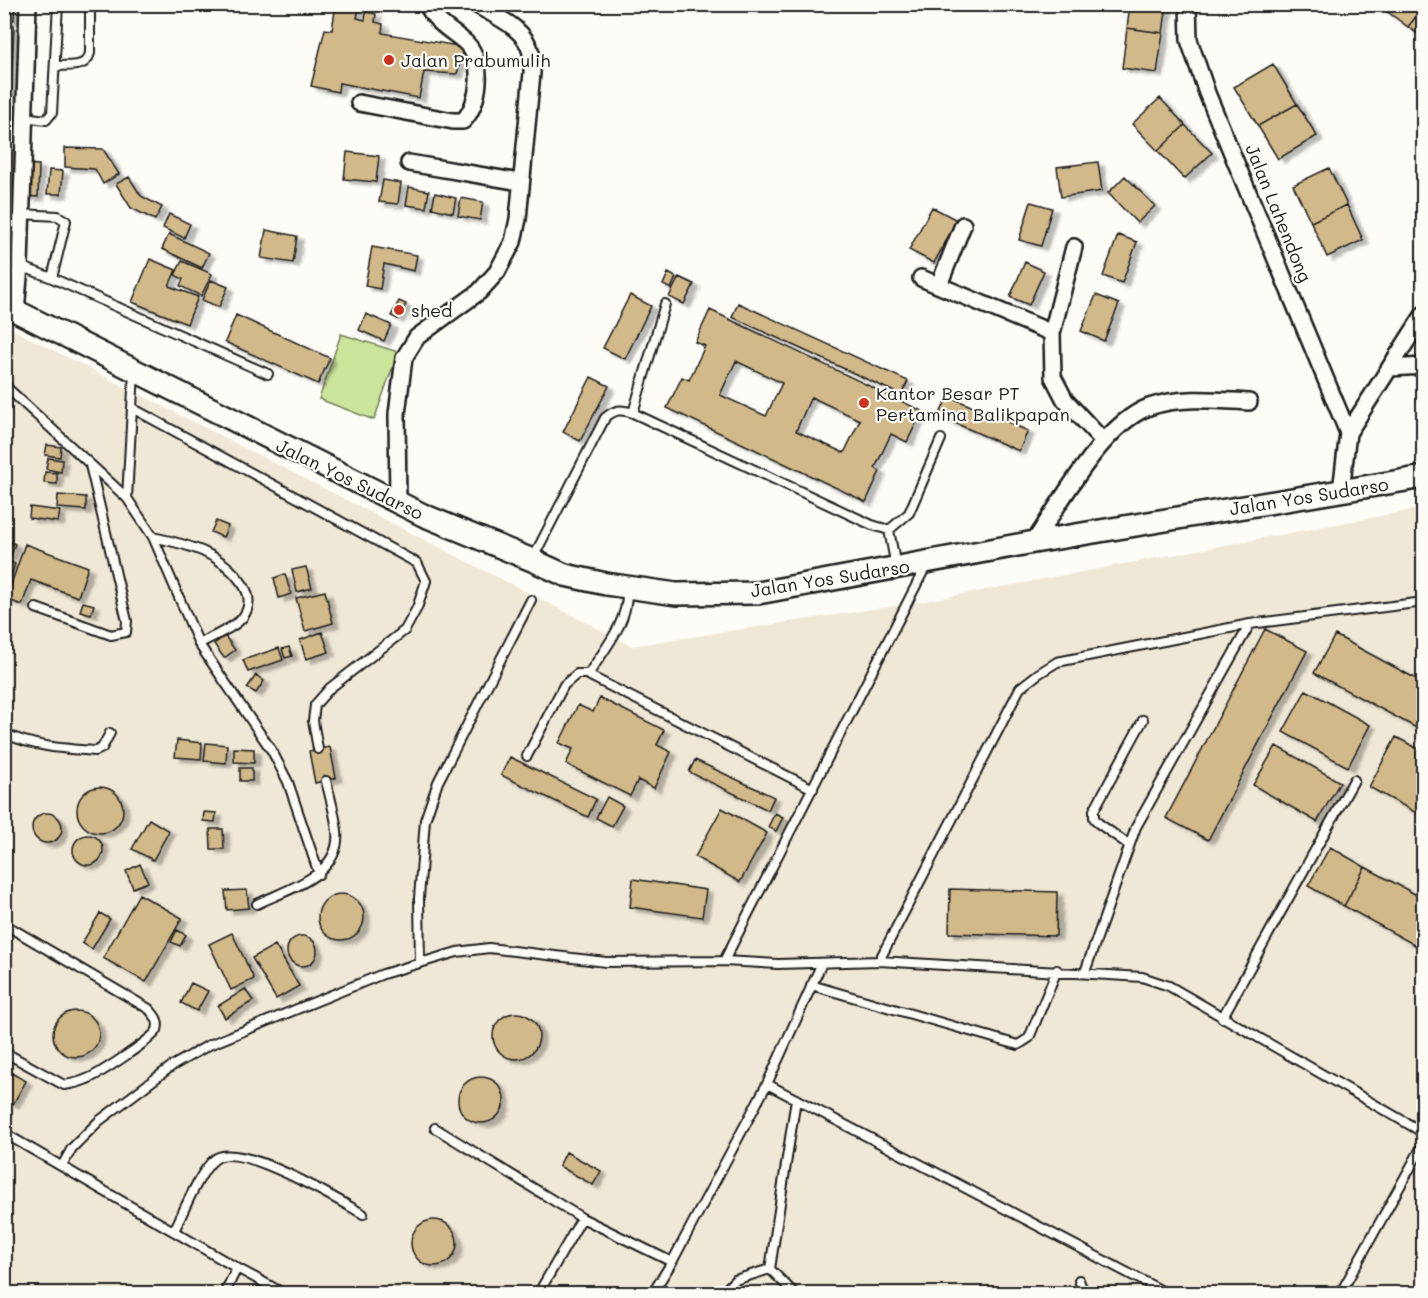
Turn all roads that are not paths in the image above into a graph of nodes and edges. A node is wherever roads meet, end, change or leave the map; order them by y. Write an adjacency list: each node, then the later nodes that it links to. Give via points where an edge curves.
1 (28, 4): 9 (street)
2 (58, 4): 7 (lane)
3 (90, 4): 7 (lane, via 88,60 83,65)
4 (427, 4): 8 (street, via 433,17 468,45 475,61 479,79 471,114 463,121 453,121)
5 (475, 4): 11 (street, via 507,22 524,38 531,53)
6 (1188, 4): 31 (street, Jalan Lahendong, via 1189,39 1207,93)
7 (56, 66): 9 (lane, via 50,117)
8 (359, 103)
9 (24, 117): 12 (street)
10 (409, 163): 11 (street)
11 (520, 182): 38 (street, via 513,242 496,272 479,292 417,337 404,358 398,414)
12 (20, 214): 15 (street); 16 (lane, via 58,216 66,221)
13 (963, 225): 18 (street)
14 (1074, 247): 22 (street)
15 (20, 266): 16 (lane); 20 (street)
16 (52, 278): 26 (lane)
17 (921, 278): 18 (street)
18 (939, 285): 22 (street)
19 (665, 304): 30 (lane)
20 (10, 309): 25 (main road, Jalan Yos Sudarso)
21 (1424, 314): 24 (street)
22 (1052, 333): 33 (street, via 1053,377 1065,400)
23 (1424, 366): 24 (street)
24 (1389, 368): 31 (street)
25 (134, 370): 29 (lane); 38 (main road, Jalan Yos Sudarso)
26 (268, 374)
27 (4, 385): 34 (lane)
28 (1249, 402): 33 (street, via 1201,399 1148,408)
29 (132, 408): 37 (lane); 55 (lane, via 417,563 426,581 405,630 330,688 315,705 313,720)
30 (633, 412): 39 (lane); 42 (lane, via 620,409 605,418)
31 (1348, 433): 36 (street)
32 (941, 439): 39 (lane, via 909,513)
33 (1103, 441): 41 (street)
34 (89, 464): 37 (lane); 48 (lane, via 127,621 126,632 111,635)
35 (1424, 477): 36 (main road, Jalan Yos Sudarso)
36 (1341, 491): 41 (main road, Jalan Yos Sudarso)
37 (127, 498): 40 (lane)
38 (398, 504): 42 (main road, Jalan Yos Sudarso)
39 (889, 530): 44 (lane)
40 (153, 537): 50 (lane); 50 (lane, via 213,556 231,568 247,590 249,608 242,620)
41 (1034, 542): 43 (main road, Jalan Yos Sudarso)
42 (532, 560): 45 (main road, Jalan Yos Sudarso, via 565,575)
43 (928, 563): 44 (main road, Jalan Yos Sudarso); 59 (lane)
44 (896, 568): 45 (main road, Jalan Yos Sudarso, via 758,592 676,594)
45 (627, 587): 51 (lane, via 622,620)
46 (531, 600): 66 (lane, via 428,807 419,898)
47 (1424, 602): 49 (lane)
48 (36, 608)
49 (1250, 624): 60 (lane); 65 (lane, via 1057,662 1020,688)
50 (199, 644): 61 (lane, via 272,751 288,782)
51 (588, 675): 56 (lane, via 577,674 564,685); 59 (lane)
52 (1143, 720): 60 (lane, via 1094,810 1098,823)
53 (4, 733): 54 (lane, via 35,745 96,751)
54 (110, 733)
55 (318, 749)
56 (527, 756)
57 (1354, 780): 71 (lane)
58 (326, 781): 61 (lane, via 338,833 333,857)
59 (813, 789): 64 (lane)
60 (1129, 845): 69 (lane)
61 (319, 874): 62 (lane)
62 (257, 903)
63 (4, 924): 72 (lane, via 149,1010 158,1023 153,1036 89,1079 73,1084 64,1085)
64 (724, 961): 66 (lane, via 606,962 489,948); 67 (lane)
65 (879, 961): 67 (lane); 68 (lane)
66 (420, 963): 79 (lane, via 383,974 209,1045 172,1066 99,1120 72,1148)
67 (822, 963): 70 (lane)
68 (1057, 970): 69 (lane); 70 (lane, via 1029,1038 1018,1045)
69 (1084, 972): 71 (lane, via 1142,976 1157,981)
70 (811, 985): 73 (lane)
71 (1222, 1018): 77 (lane)
72 (4, 1052)
73 (767, 1084): 74 (lane); 83 (lane)
74 (796, 1099): 85 (lane); 94 (lane)
75 (435, 1128): 81 (lane)
76 (4, 1133): 79 (lane)
77 (1424, 1133)
78 (1424, 1143): 95 (lane)
79 (62, 1166): 82 (lane)
80 (363, 1214): 82 (lane, via 285,1172 231,1154 220,1156 208,1166)
81 (582, 1218): 83 (lane); 89 (lane)
82 (174, 1231): 84 (lane)
83 (672, 1262): 90 (lane)
84 (237, 1268): 87 (lane); 88 (lane)
85 (770, 1269): 91 (lane, via 735,1280); 92 (lane)
86 (1079, 1280): 93 (lane)
87 (224, 1293)
88 (285, 1293)
89 (538, 1293)
90 (653, 1293)
91 (720, 1293)
92 (795, 1293)
93 (1084, 1293)
94 (1168, 1293)
95 (1340, 1293)

